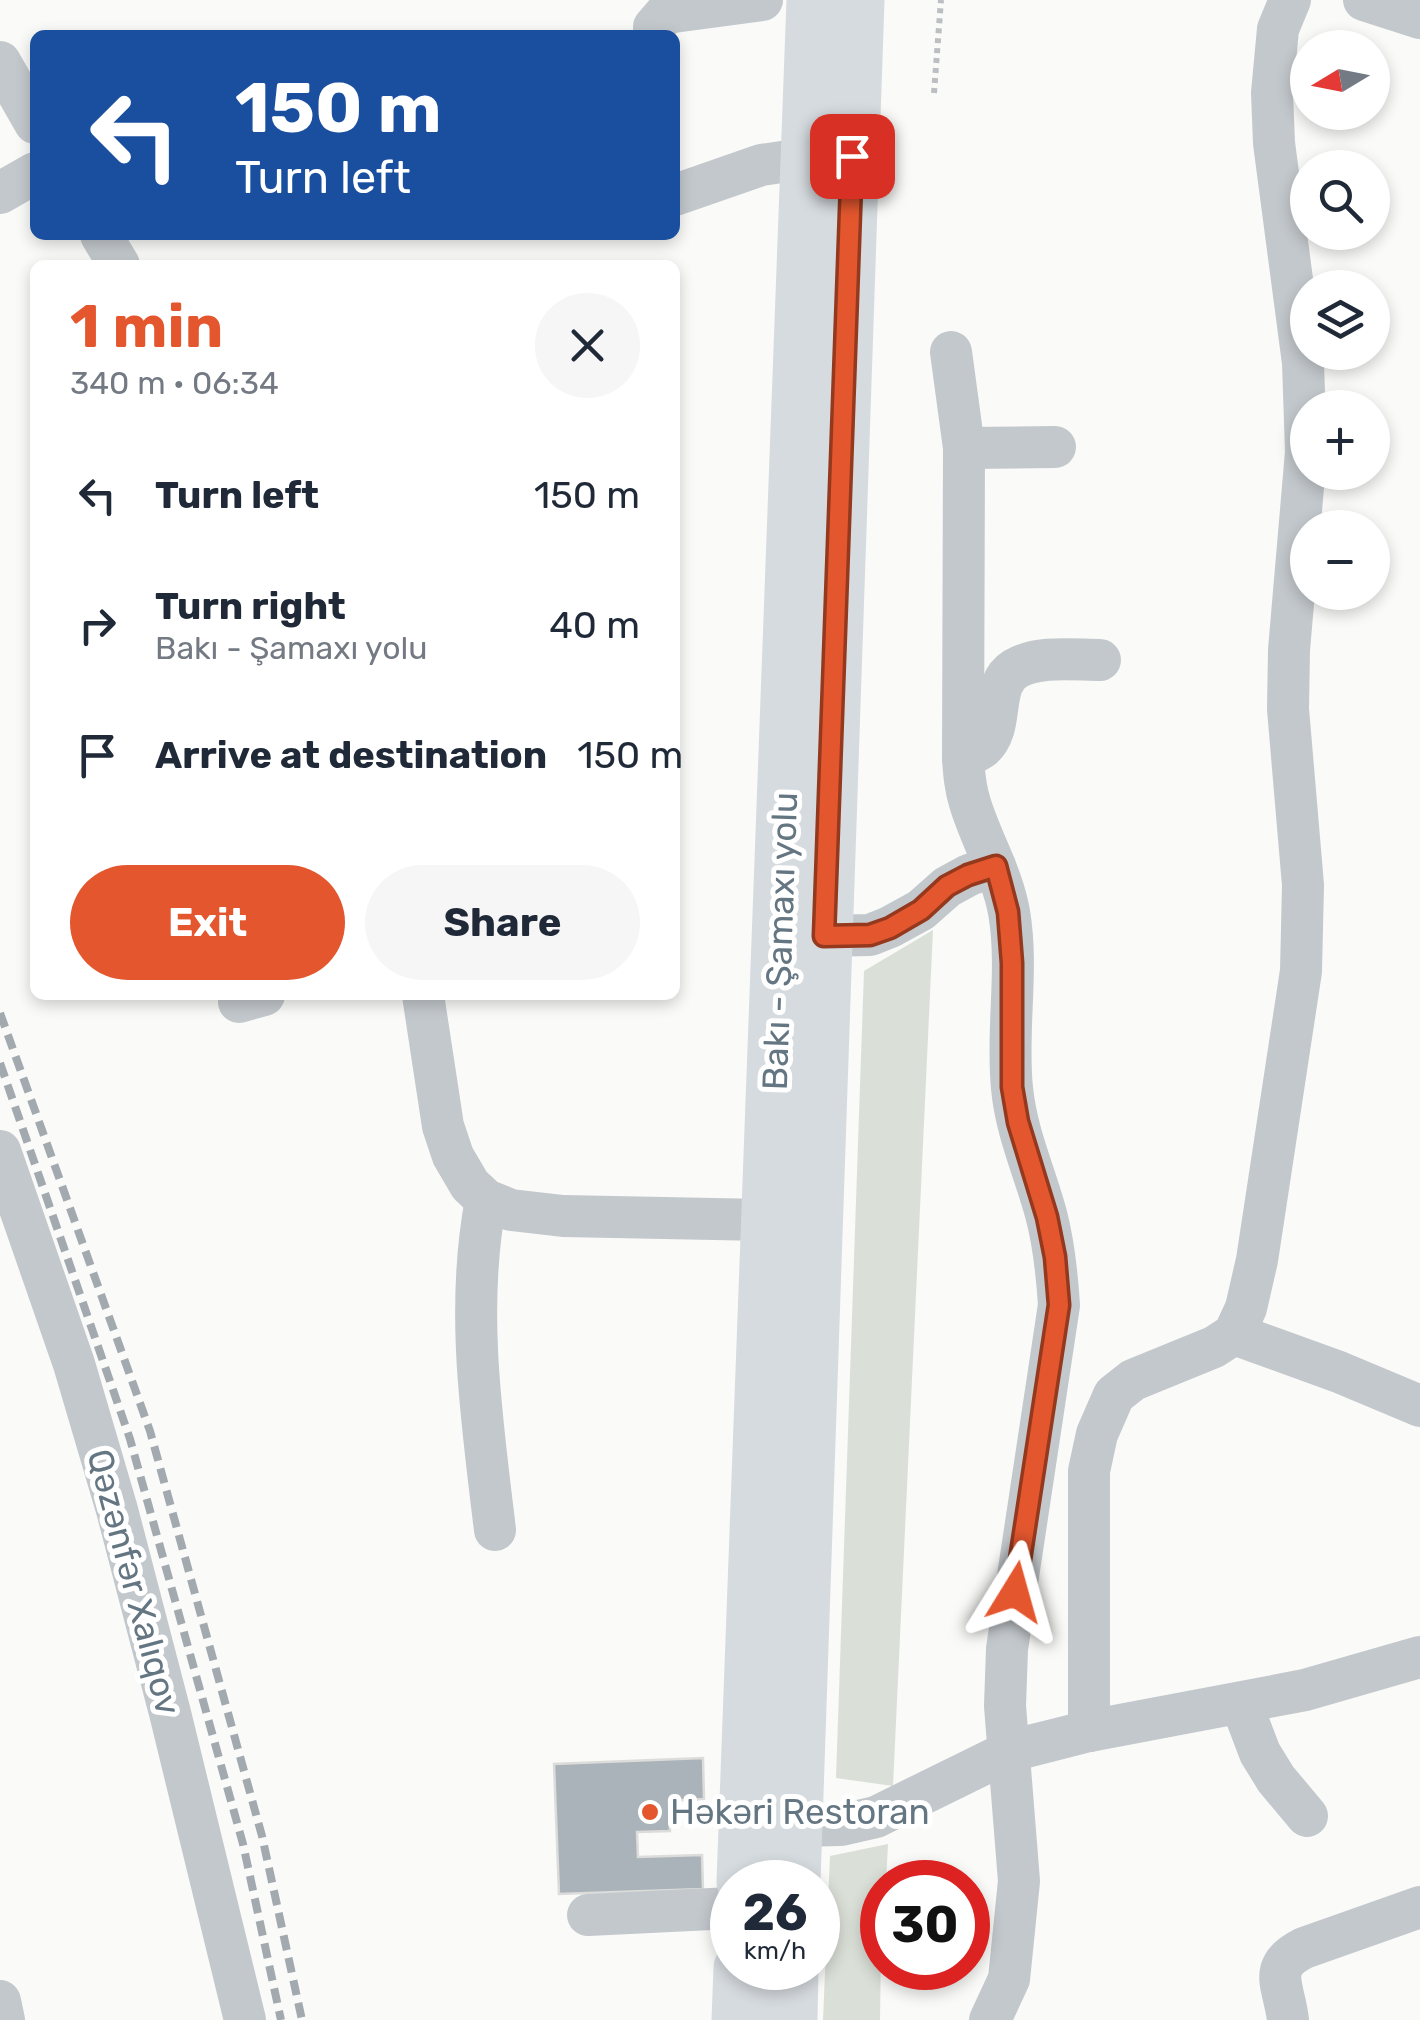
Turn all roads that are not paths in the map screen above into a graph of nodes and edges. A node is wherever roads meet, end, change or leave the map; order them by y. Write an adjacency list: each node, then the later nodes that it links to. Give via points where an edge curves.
1 (762, 0): 7 (street, via 666,13)
2 (814, 0): 10 (highway, Bakı - Şamaxı yolu)
3 (857, 0): 20 (highway, Bakı - Şamaxı yolu)
4 (1290, 0): 25 (street, via 1278,30 1272,93 1303,363 1306,452 1288,709 1303,884 1301,971 1257,1260)
5 (1364, 0): 6 (street)
6 (1420, 18)
7 (654, 30)
8 (0, 62): 9 (street)
9 (30, 114)
10 (809, 158): 13 (street, via 761,165); 24 (highway, Bakı - Şamaxı yolu)
11 (30, 175): 12 (street)
12 (0, 193)
13 (680, 193)
14 (951, 352): 16 (street)
15 (1055, 447): 16 (street)
16 (964, 448): 18 (street)
17 (1100, 660): 18 (street, via 1040,661 1016,669 1003,680 984,746)
18 (963, 758): 19 (street, via 971,807)
19 (996, 866): 20 (street, via 947,886 890,928); 31 (street, via 1011,946 1012,1087 1047,1217 1059,1305 1007,1649)
20 (824, 936): 33 (highway, Bakı - Şamaxı yolu)
21 (424, 1000): 23 (street, via 443,1126 453,1156)
22 (0, 1151): 43 (street, Qəzənfər Xalıqov, via 118,1510)
23 (486, 1200): 24 (street, via 563,1216); 27 (street, via 476,1290 480,1404)
24 (770, 1220): 34 (highway, Bakı - Şamaxı yolu)
25 (1234, 1334): 26 (street); 30 (street, via 1133,1380 1114,1394 1097,1434 1089,1470)
26 (1420, 1406)
27 (495, 1530)
28 (1420, 1657): 29 (street)
29 (1241, 1703): 30 (street); 32 (street, via 1260,1753)
30 (1089, 1730): 31 (street)
31 (1010, 1752): 33 (street, via 876,1817); 46 (street, via 1016,1930 1009,1980)
32 (1306, 1816)
33 (795, 1826): 35 (highway, Bakı - Şamaxı yolu)
34 (745, 1860)
35 (794, 1860)
36 (1420, 1907): 47 (street, via 1289,1956 1281,1966)
37 (710, 1909): 38 (street)
38 (588, 1915)
39 (740, 1990): 44 (highway)
40 (791, 1990): 45 (highway)
41 (0, 2001): 42 (street)
42 (4, 2020)
43 (245, 2020)
44 (739, 2020)
45 (790, 2020)
46 (990, 2020)
47 (1288, 2020)

